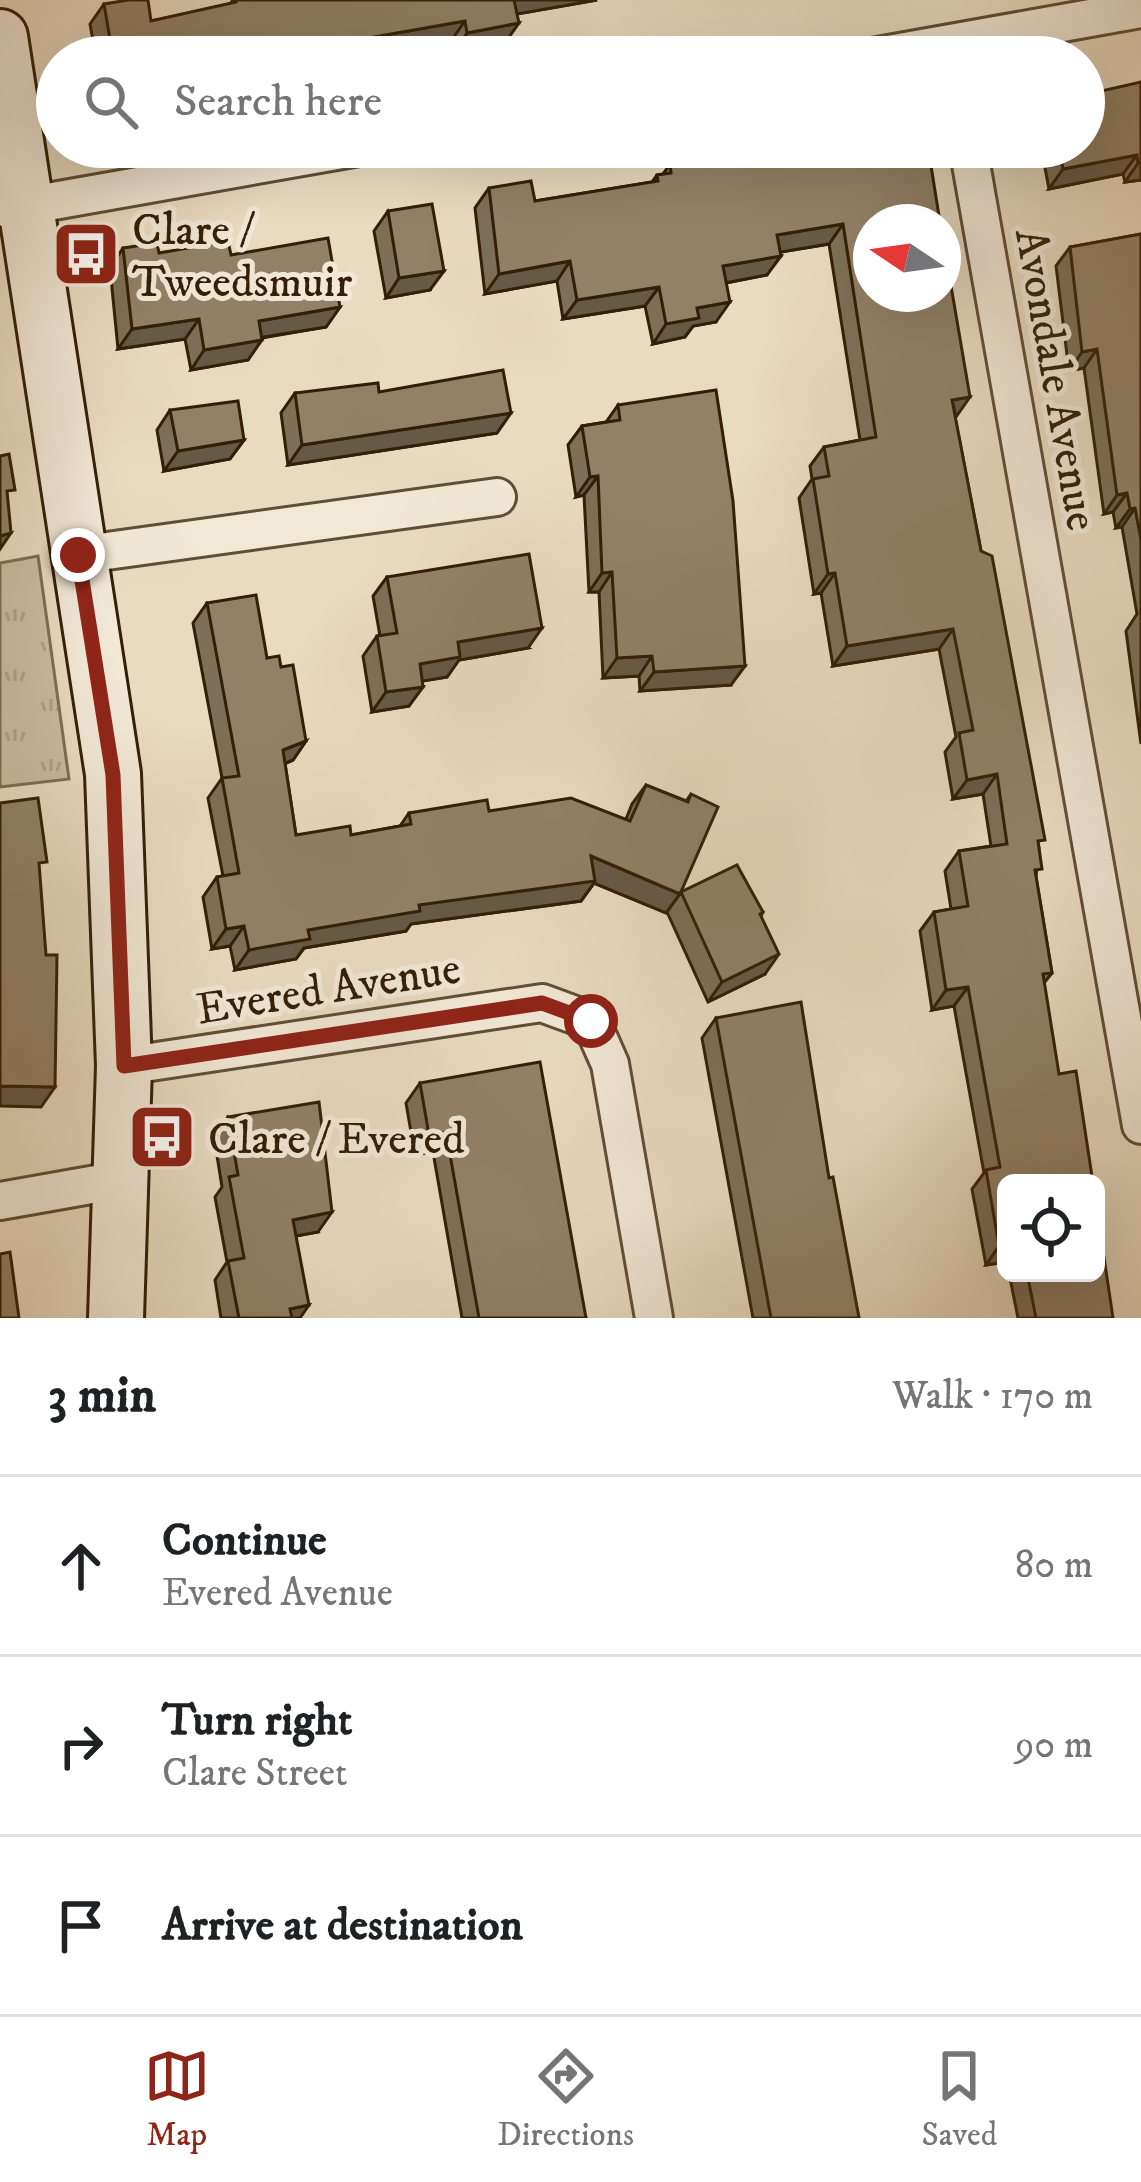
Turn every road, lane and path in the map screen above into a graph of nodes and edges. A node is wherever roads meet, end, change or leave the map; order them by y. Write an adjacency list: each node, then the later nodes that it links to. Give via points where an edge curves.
1 (1141, 8): 2 (street)
2 (1010, 15): 3 (street)
3 (975, 36)
4 (0, 37): 7 (street)
5 (241, 168): 7 (street)
6 (972, 168): 11 (street, Avondale Avenue)
7 (15, 208): 9 (street)
8 (497, 497): 9 (street)
9 (78, 555): 10 (street, via 113,775)
10 (124, 1066): 12 (street); 15 (street, Evered Avenue, via 545,1004 591,1021 610,1064)
11 (1141, 1125)
12 (119, 1180): 13 (street); 14 (street)
13 (0, 1201)
14 (116, 1318)
15 (654, 1318)

